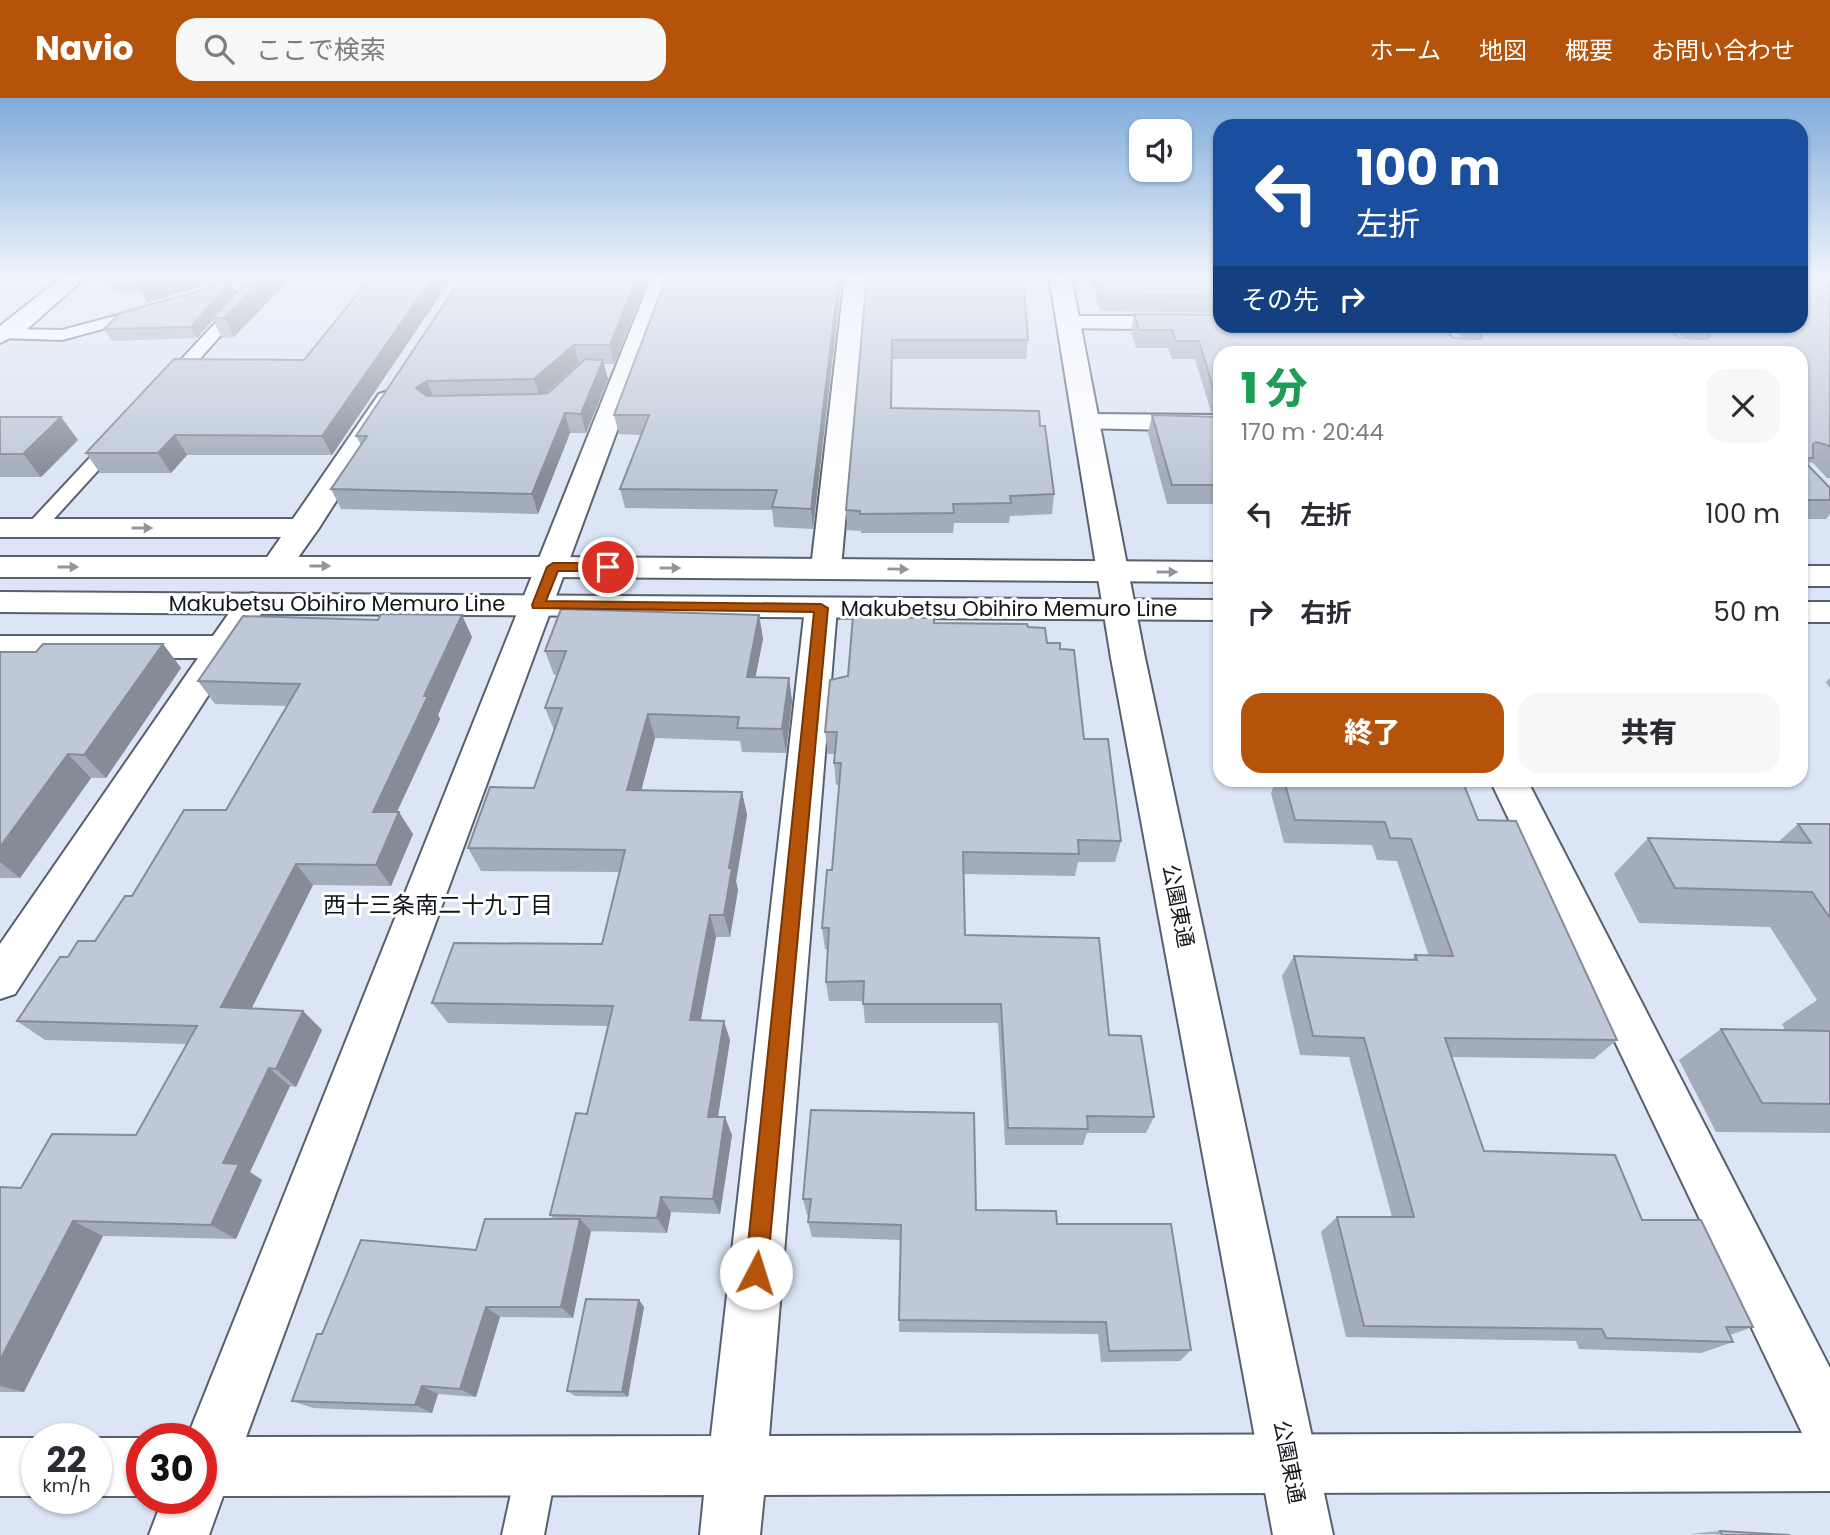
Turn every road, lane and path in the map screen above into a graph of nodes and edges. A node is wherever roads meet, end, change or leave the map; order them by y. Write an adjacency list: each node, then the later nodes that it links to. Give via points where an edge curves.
1 (205, 343): 6 (lane)
2 (633, 343): 18 (street)
3 (849, 343): 19 (street)
4 (1072, 343): 7 (street, 公園東通)
5 (400, 379): 12 (street)
6 (155, 397)
7 (1086, 422): 8 (street); 20 (street, 公園東通)
8 (1213, 423)
9 (128, 427): 11 (lane)
10 (0, 528): 11 (street)
11 (36, 528): 12 (street, one-way to 12)
12 (304, 528): 13 (street)
13 (276, 566): 14 (street, Makubetsu Obihiro Memuro Line, one-way to 13); 18 (street, Makubetsu Obihiro Memuro Line, one-way to 18)
14 (0, 567)
15 (1213, 573): 20 (street, Makubetsu Obihiro Memuro Line, one-way to 15)
16 (1808, 576): 17 (street)
17 (1830, 576)
18 (546, 586): 19 (street, Makubetsu Obihiro Memuro Line); 22 (street, Makubetsu Obihiro Memuro Line); 31 (street)
19 (824, 588): 20 (street, Makubetsu Obihiro Memuro Line); 35 (street)
20 (1117, 590): 23 (street, Makubetsu Obihiro Memuro Line); 33 (street, 公園東通)
21 (0, 603): 22 (street, Makubetsu Obihiro Memuro Line)
22 (252, 603): 26 (street)
23 (1213, 609)
24 (1808, 612): 25 (street)
25 (1830, 612)
26 (222, 647): 27 (street); 29 (street)
27 (0, 648)
28 (1511, 787): 30 (street)
29 (0, 980)
30 (1830, 1428)
31 (217, 1433)
32 (1830, 1462): 33 (street)
33 (1290, 1465): 35 (street); 43 (street, 公園東通)
34 (537, 1466): 35 (street); 38 (street); 41 (lane)
35 (737, 1466): 42 (street)
36 (0, 1467): 37 (street)
37 (21, 1467)
38 (217, 1476)
39 (187, 1514): 40 (street)
40 (179, 1535)
41 (523, 1535)
42 (730, 1535)
43 (1303, 1535)

